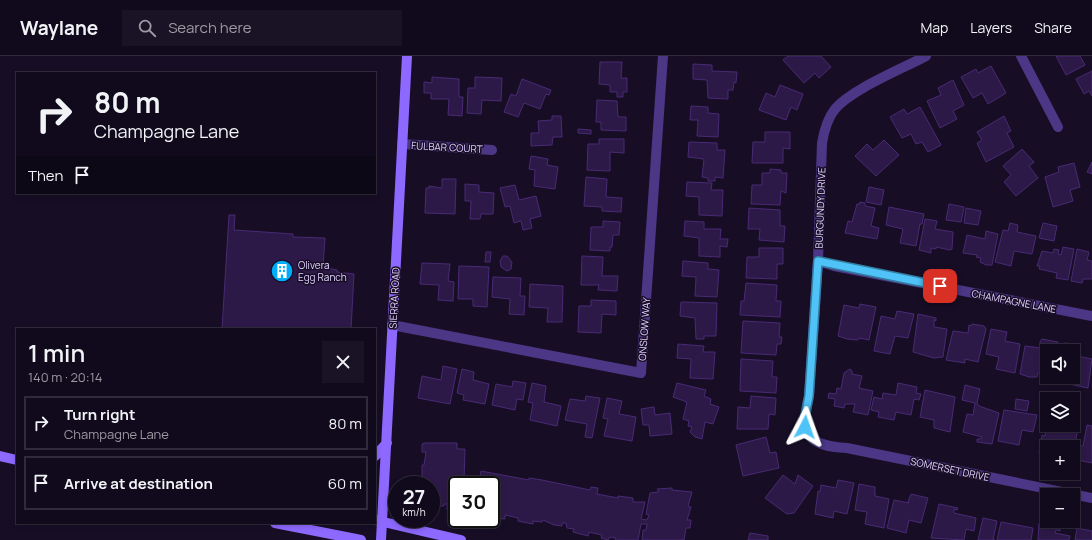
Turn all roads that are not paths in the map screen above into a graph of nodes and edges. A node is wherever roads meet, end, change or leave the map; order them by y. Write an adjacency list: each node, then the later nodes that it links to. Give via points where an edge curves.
1 (407, 56): 6 (street, SIERRA ROAD)
2 (663, 56): 10 (street, ONSLOW WAY, via 641,373)
3 (926, 56): 8 (street, BURGUNDY DRIVE, via 854,94 835,109 829,119 822,143)
4 (1021, 56): 5 (street)
5 (1058, 127)
6 (402, 144): 7 (street, FULBAR COURT); 10 (street, SIERRA ROAD)
7 (492, 150)
8 (818, 261): 9 (street, CHAMPAGNE LANE); 11 (street, BURGUNDY DRIVE, via 809,396 805,416 805,427)
9 (1092, 316)
10 (392, 325): 12 (street, SIERRA ROAD)
11 (810, 437): 16 (street, SOMERSET DRIVE, via 819,444 829,447 847,448)
12 (387, 443): 13 (street); 17 (street, SIERRA ROAD)
13 (376, 455)
14 (0, 456): 15 (street)
15 (16, 460)
16 (1092, 498)
17 (379, 521): 20 (street, SIERRA ROAD); 21 (street)
18 (280, 524): 19 (street)
19 (361, 540)
20 (381, 540)
21 (462, 540)

